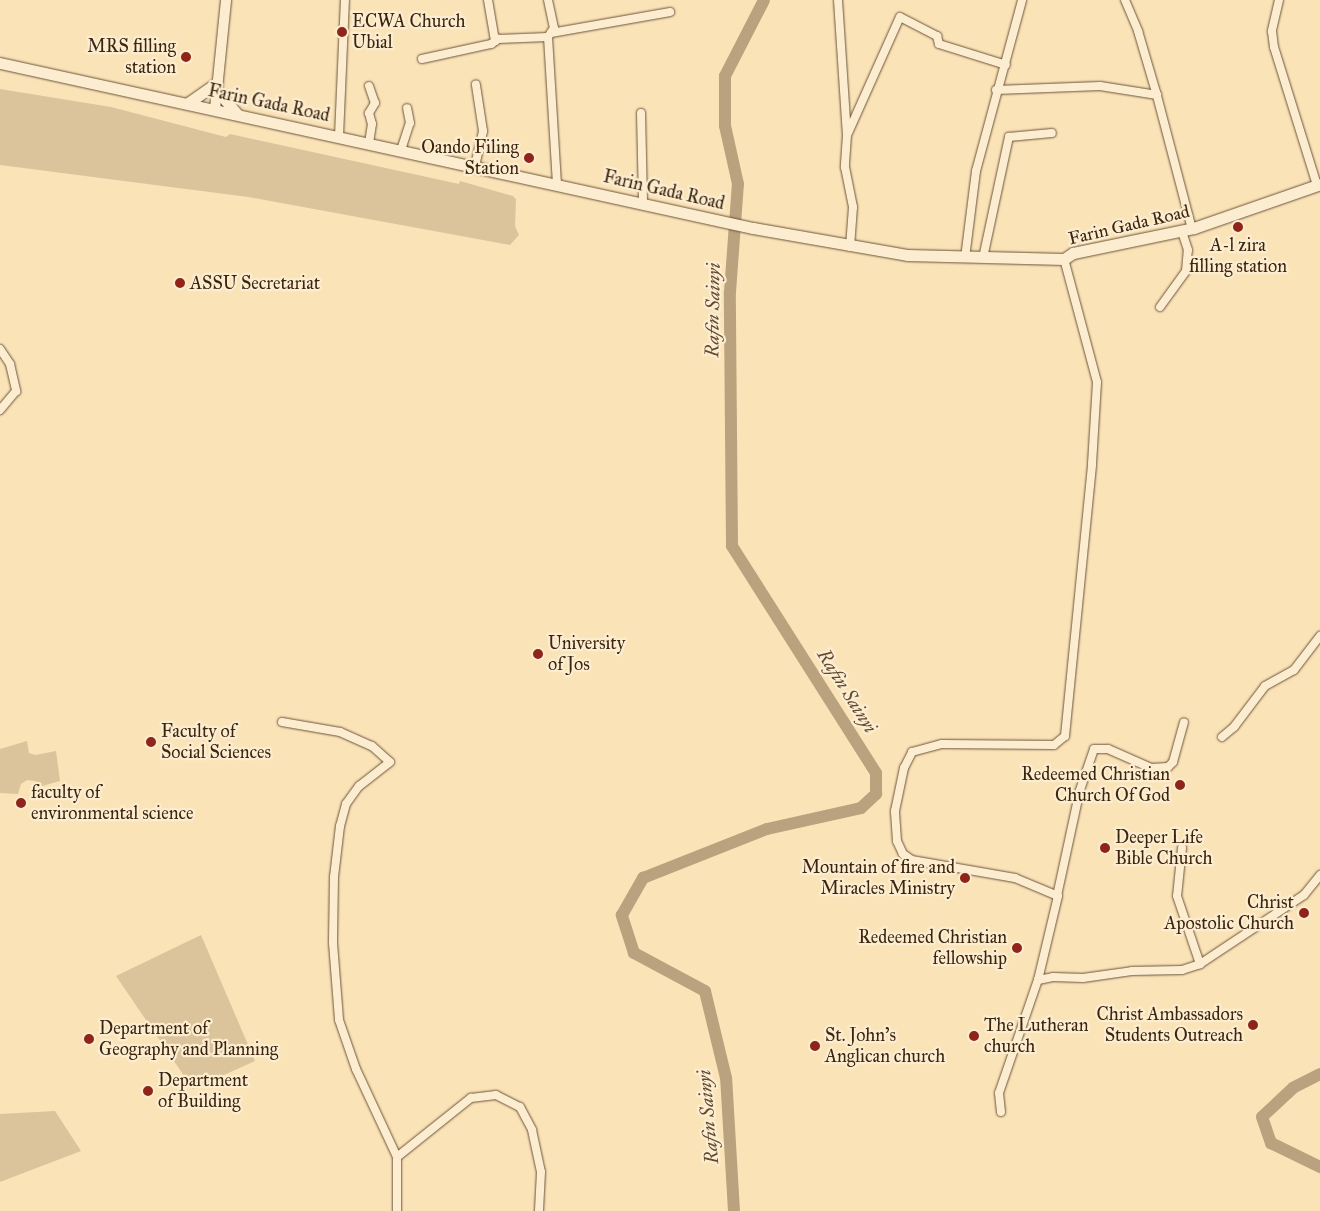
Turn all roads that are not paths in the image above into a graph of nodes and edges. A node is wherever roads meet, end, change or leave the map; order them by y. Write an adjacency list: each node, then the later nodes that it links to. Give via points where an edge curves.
1 (226, 0): 16 (street)
2 (345, 0): 27 (street)
3 (488, 0): 11 (street)
4 (548, 0): 10 (street, via 554,28)
5 (838, 0): 26 (street)
6 (1022, 0): 14 (street)
7 (1125, 0): 19 (street)
8 (1279, 0): 32 (street, via 1272,31 1274,47)
9 (670, 12): 10 (street)
10 (550, 35): 11 (street); 31 (street)
11 (495, 41): 12 (street)
12 (422, 60)
13 (0, 63): 20 (main road, Farin Gada Road)
14 (1006, 65): 18 (street); 26 (street, via 939,44 937,36 900,17)
15 (476, 85): 30 (street, via 483,131)
16 (217, 86): 20 (main road); 22 (street); 24 (main road)
17 (369, 86): 28 (street, via 375,102 369,113 372,124)
18 (996, 90): 19 (street, via 1100,86); 36 (street, via 976,171)
19 (1157, 95): 34 (street)
20 (188, 104): 22 (main road, Farin Gada Road)
21 (407, 108): 29 (street, via 410,123)
22 (215, 109): 24 (main road, Farin Gada Road)
23 (641, 113): 33 (street)
24 (237, 114): 27 (main road, Farin Gada Road)
25 (1052, 133): 37 (street, via 1009,138)
26 (848, 135): 35 (street, via 845,166 854,230)
27 (339, 136): 28 (main road, Farin Gada Road)
28 (369, 143): 29 (main road, Farin Gada Road)
29 (401, 150): 30 (main road, Farin Gada Road)
30 (475, 166): 31 (main road, Farin Gada Road)
31 (557, 184): 33 (main road, Farin Gada Road)
32 (1319, 185): 34 (main road, Farin Gada Road)
33 (643, 204): 35 (main road, Farin Gada Road)
34 (1187, 230): 38 (main road, Farin Gada Road, via 1073,253); 39 (street, via 1186,271)
35 (850, 247): 36 (main road, Farin Gada Road, via 907,256)
36 (965, 258): 37 (main road, Farin Gada Road)
37 (983, 258): 38 (main road, Farin Gada Road)
38 (1064, 259): 48 (street, via 1097,382 1065,736 1054,745 942,744 912,752 904,768 895,811 897,841 903,854 912,860 1015,878)
39 (1160, 307)
40 (0, 349): 41 (street, via 10,364 16,391)
41 (0, 410)
42 (1320, 636): 45 (street, via 1294,670 1265,686 1234,727)
43 (282, 722): 52 (street, via 340,732 372,746 390,762 359,786 346,804 334,877 333,943 339,1020 356,1069)
44 (1184, 722): 48 (street, via 1173,762 1168,767 1151,768 1108,749 1094,749 1080,790)
45 (1222, 737)
46 (1182, 848): 49 (street, via 1177,896)
47 (1320, 875): 49 (street, via 1304,895)
48 (1057, 896): 50 (street)
49 (1200, 964): 50 (street, via 1182,970)
50 (1038, 980): 51 (street, via 999,1093)
51 (1001, 1112)
52 (398, 1157): 53 (street); 54 (street, via 471,1098 496,1095 520,1107 532,1130 541,1172)
53 (397, 1211)
54 (538, 1211)

